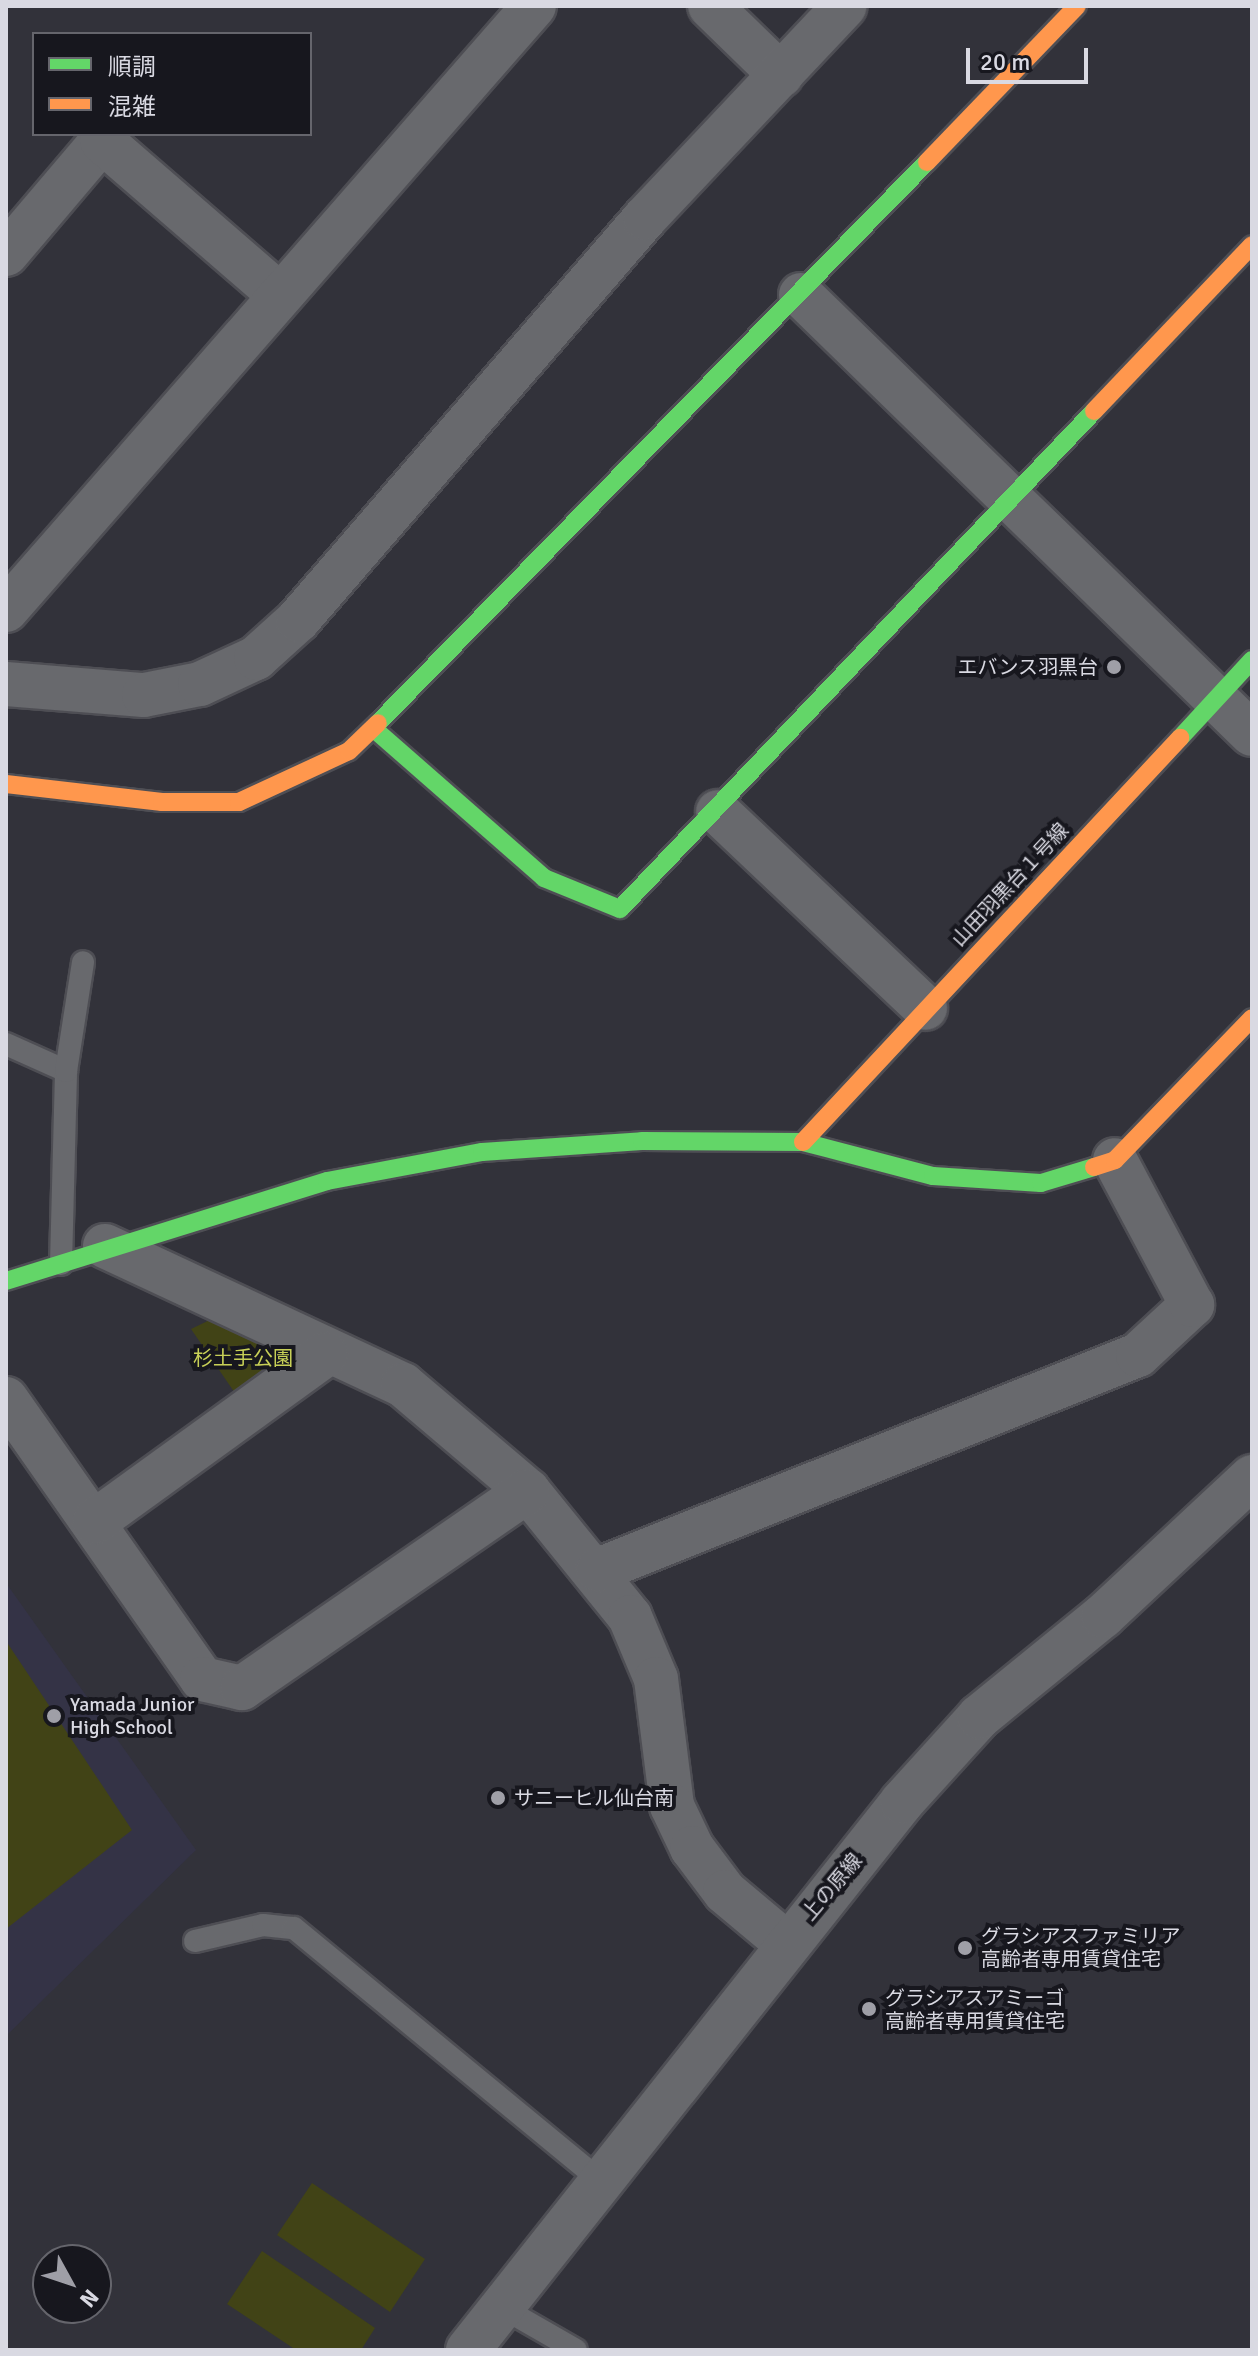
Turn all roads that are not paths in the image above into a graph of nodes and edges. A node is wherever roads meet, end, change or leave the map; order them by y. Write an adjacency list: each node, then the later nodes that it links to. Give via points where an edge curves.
1 (534, 6): 8 (street)
2 (710, 6): 5 (street)
3 (845, 6): 5 (street)
4 (1077, 6): 9 (street)
5 (781, 75): 13 (street, via 256,658 200,684 144,695)
6 (1252, 245): 10 (street)
7 (6, 254): 8 (street, via 102,141)
8 (280, 295): 11 (street)
9 (801, 295): 10 (street); 15 (street)
10 (1012, 498): 14 (street); 18 (street)
11 (6, 610)
12 (1252, 660): 14 (street, 山田羽黒台１号線)
13 (6, 684)
14 (1215, 699): 16 (street); 20 (street, 山田羽黒台１号線)
15 (374, 729): 17 (street, via 302,777 239,802 162,802); 18 (street, via 544,878 620,909)
16 (1252, 734)
17 (6, 784)
18 (718, 812): 20 (street)
19 (83, 962): 23 (lane)
20 (925, 1008): 24 (street, 山田羽黒台１号線)
21 (1252, 1018): 25 (street)
22 (6, 1044): 23 (lane)
23 (66, 1071): 27 (lane)
24 (803, 1142): 25 (street, via 933,1176 1041,1183); 26 (street, via 642,1141 482,1152 327,1181)
25 (1115, 1160): 34 (street, via 1192,1305 1138,1355)
26 (105, 1246): 27 (street); 29 (street)
27 (61, 1264): 28 (street)
28 (6, 1281)
29 (326, 1354): 32 (street, via 403,1385); 33 (street)
30 (6, 1399): 33 (street)
31 (1252, 1477): 36 (street, 上の原線, via 1103,1616 979,1717)
32 (528, 1491): 33 (street, via 242,1688 202,1679); 34 (street)
33 (94, 1522)
34 (598, 1570): 36 (street, via 630,1617 656,1679 672,1806 692,1848 725,1892)
35 (195, 1941): 37 (lane, via 263,1925 294,1928)
36 (786, 1943): 37 (street, 上の原線)
37 (599, 2179): 38 (street, 上の原線)
38 (501, 2307): 39 (street, 上の原線); 40 (lane)
39 (468, 2350)
40 (576, 2350)

